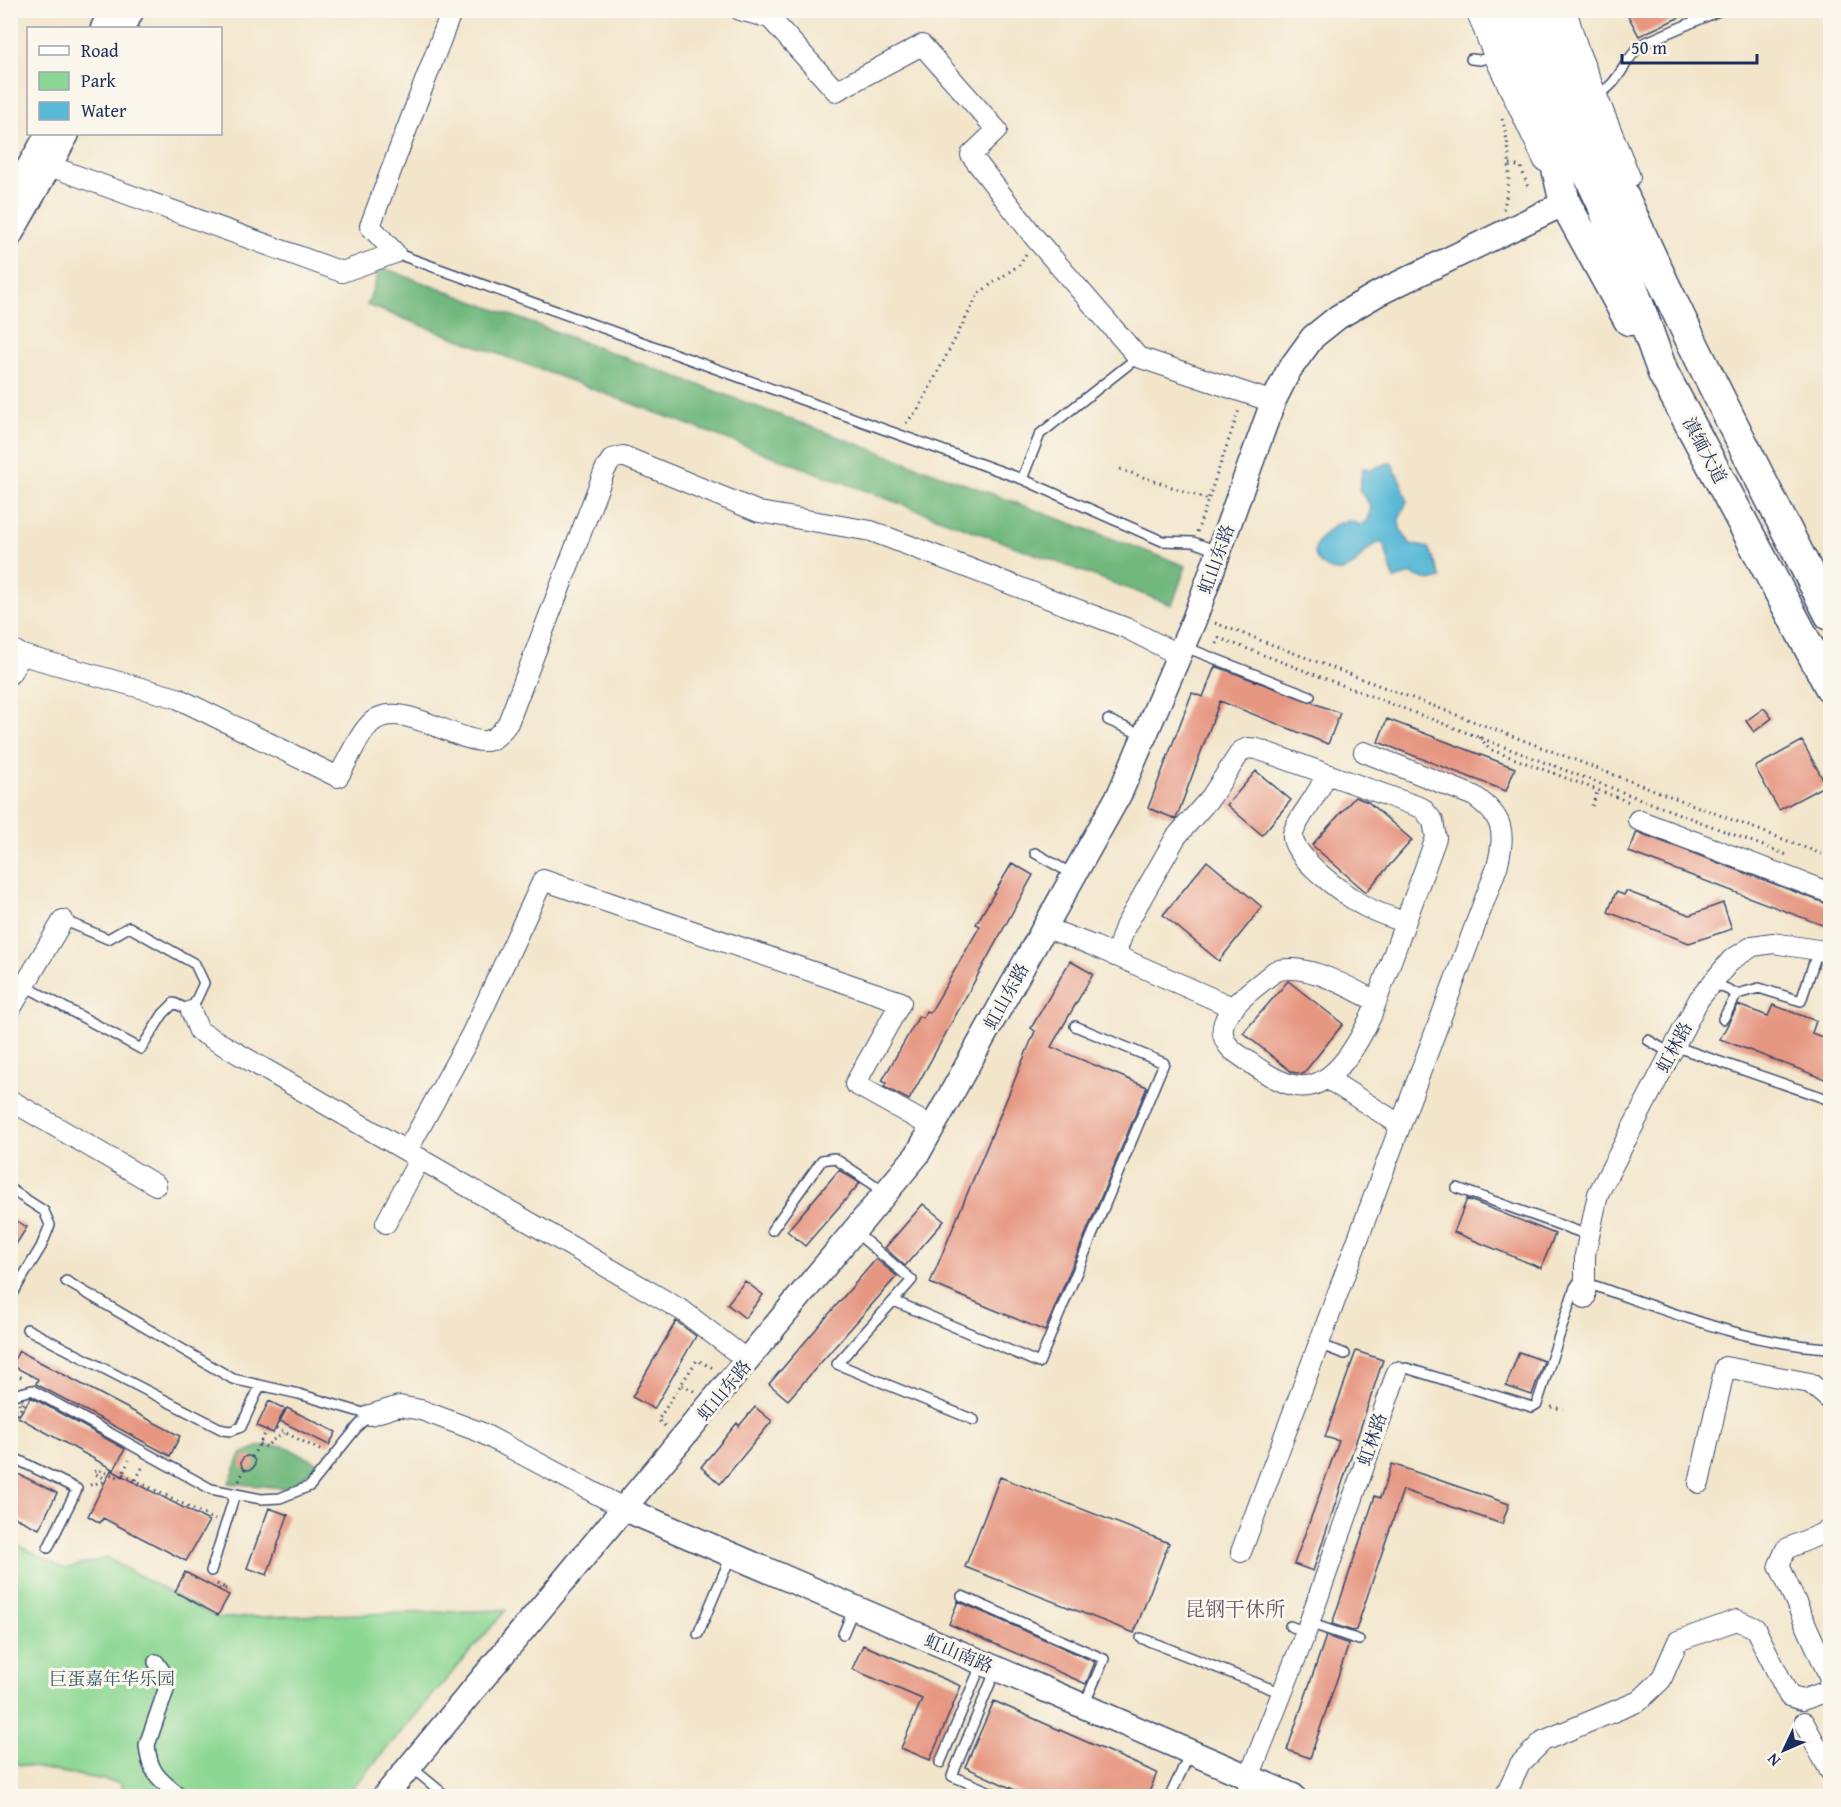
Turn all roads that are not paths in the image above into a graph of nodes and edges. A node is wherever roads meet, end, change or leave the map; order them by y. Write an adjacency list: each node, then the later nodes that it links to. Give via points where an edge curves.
1 (112, 10): 11 (street)
2 (132, 10): 12 (street)
3 (452, 10): 23 (street, via 370,226)
4 (740, 10): 26 (street, via 770,18 836,91 922,45 997,130 970,155 1035,238)
5 (1476, 10): 13 (street)
6 (1498, 10): 20 (main road, via 1552,147)
7 (1524, 10): 21 (main road, 滇缅大道, via 1560,113)
8 (1545, 10): 24 (main road, 滇缅大道)
9 (1566, 10): 15 (street)
10 (1721, 10): 15 (lane, via 1642,44 1633,51 1615,83)
11 (104, 27)
12 (124, 27)
13 (1494, 56): 14 (lane); 20 (street)
14 (1471, 59)
15 (1597, 94): 24 (street, via 1642,204)
16 (47, 135): 19 (street)
17 (67, 135): 18 (street)
18 (50, 166): 22 (street); 23 (street, via 342,273)
19 (10, 200)
20 (1565, 203): 27 (main road, via 1627,318); 28 (street, 虹山东路, via 1338,316 1313,337 1289,370)
21 (1602, 203): 25 (main road, 滇缅大道); 27 (main road, 滇缅大道)
22 (10, 236)
23 (395, 254): 29 (lane)
24 (1667, 291): 25 (main road, 滇缅大道)
25 (1694, 351): 31 (main road, 滇缅大道)
26 (1138, 357): 28 (street); 29 (lane, via 1040,434)
27 (1663, 373): 35 (main road, 滇缅大道)
28 (1273, 402): 30 (street, 虹山东路)
29 (1022, 480): 30 (lane, via 1162,541 1193,542)
30 (1218, 551): 32 (street, 虹山东路)
31 (1830, 615)
32 (1181, 650): 33 (street, via 871,531 759,512 623,456 612,459 605,470 508,723 497,736 483,742 407,716 386,715 369,724 338,777 177,698); 36 (lane); 38 (street, 虹山东路)
33 (16, 651): 34 (street)
34 (10, 674)
35 (1830, 687)
36 (1310, 696)
37 (1108, 720): 38 (lane)
38 (1145, 736): 43 (street, 虹山东路, via 1106,821)
39 (1364, 752): 64 (street, via 1474,796 1496,816 1503,842 1497,867)
40 (1326, 774): 46 (street, via 1319,794 1293,832 1296,849 1356,902); 46 (street, via 1422,808 1434,820 1436,838); 49 (street, via 1257,749 1241,751 1211,797 1176,837 1125,927)
41 (1637, 812): 44 (street)
42 (1035, 853): 43 (lane)
43 (1074, 876): 47 (street, 虹山东路)
44 (1830, 893)
45 (63, 920): 51 (street); 56 (lane, via 108,939 129,927 195,964 204,983)
46 (1405, 922): 53 (street)
47 (1044, 927): 49 (street); 65 (street, 虹山东路)
48 (1824, 951): 50 (street, 虹林路, via 1773,943 1753,946 1731,960); 52 (lane, via 1801,1001 1759,988)
49 (1115, 956): 54 (street)
50 (1712, 982): 52 (lane); 60 (street, 虹林路)
51 (25, 986): 55 (street); 56 (lane, via 141,1049 174,1003)
52 (1737, 994): 57 (lane)
53 (1376, 1001): 54 (street, via 1338,982 1284,969 1275,971); 61 (street, via 1364,1031)
54 (1234, 1008): 61 (street, via 1221,1024 1221,1034 1232,1050 1289,1084 1308,1087)
55 (10, 1010)
56 (191, 1011): 66 (street, via 199,1031)
57 (1723, 1019)
58 (1075, 1026): 78 (lane, via 1164,1063 1040,1363)
59 (1648, 1040): 60 (lane)
60 (1672, 1049): 63 (lane); 74 (street, 虹林路, via 1605,1177)
61 (1328, 1079): 64 (street)
62 (10, 1100): 67 (street)
63 (1830, 1100)
64 (1399, 1124): 80 (street)
65 (934, 1128): 66 (street, via 855,1084 901,1002 543,880); 70 (street, 虹山东路)
66 (414, 1155): 71 (street); 83 (street, via 683,1311)
67 (156, 1185)
68 (1456, 1188): 74 (lane)
69 (10, 1189): 77 (lane, via 44,1211 50,1225)
70 (887, 1194): 72 (lane, via 834,1158 822,1160); 73 (street, 虹山东路)
71 (386, 1223)
72 (772, 1230)
73 (855, 1232): 78 (lane, via 912,1280); 83 (street, 虹山东路)
74 (1588, 1235): 76 (street, 虹林路)
75 (66, 1281): 85 (lane, via 233,1379)
76 (1586, 1284): 81 (lane, via 1715,1328 1796,1346); 84 (lane, 虹林路, via 1575,1287 1548,1359 1537,1404 1532,1407 1406,1368)
77 (10, 1298)
78 (894, 1301): 89 (lane, via 837,1364)
79 (27, 1329): 85 (lane, via 223,1430 241,1427)
80 (1318, 1344): 82 (lane); 96 (street)
81 (1830, 1348)
82 (1345, 1354)
83 (748, 1360): 93 (street, 虹山东路)
84 (1397, 1372): 101 (street, 虹林路)
85 (260, 1386): 88 (lane)
86 (10, 1396): 92 (lane, via 32,1390 211,1488)
87 (1830, 1400): 91 (street, via 1810,1383 1725,1367)
88 (370, 1415): 92 (lane, via 310,1486 280,1498); 93 (street, via 399,1406 422,1410 480,1432)
89 (974, 1420)
90 (10, 1456): 95 (lane, via 77,1489)
91 (1699, 1483)
92 (235, 1494): 98 (lane)
93 (625, 1509): 97 (street, 虹山南路); 113 (street, 虹山东路)
94 (1830, 1530): 122 (street, via 1786,1549 1779,1564 1830,1678 1828,1691 1802,1700 1789,1696 1755,1628 1737,1620 1678,1641 1661,1680 1640,1701 1543,1741 1520,1764)
95 (48, 1548)
96 (1241, 1552)
97 (731, 1555): 100 (street, 虹山南路); 102 (lane)
98 (211, 1571)
99 (962, 1596): 109 (lane, via 1104,1659)
100 (854, 1608): 103 (lane); 107 (street, 虹山南路)
101 (1302, 1627): 105 (lane); 108 (street, 虹林路)
102 (698, 1634)
103 (843, 1634)
104 (1141, 1638): 108 (lane)
105 (1359, 1640)
106 (156, 1662): 116 (street, via 165,1675 166,1690 147,1745 148,1753 151,1769)
107 (989, 1666): 109 (street, 虹山南路); 112 (lane); 119 (lane, via 952,1776)
108 (1282, 1693): 115 (street, 虹林路)
109 (1083, 1707): 111 (street, 虹山南路)
110 (1804, 1723): 114 (street)
111 (1190, 1753): 115 (street, 虹山南路); 120 (lane)
112 (940, 1763)
113 (411, 1767): 117 (street, 虹山东路); 118 (lane)
114 (1830, 1770)
115 (1248, 1788): 121 (street, 虹山南路)
116 (180, 1797)
117 (385, 1797)
118 (446, 1797)
119 (1000, 1797)
120 (1170, 1797)
121 (1293, 1797)
122 (1505, 1797)

